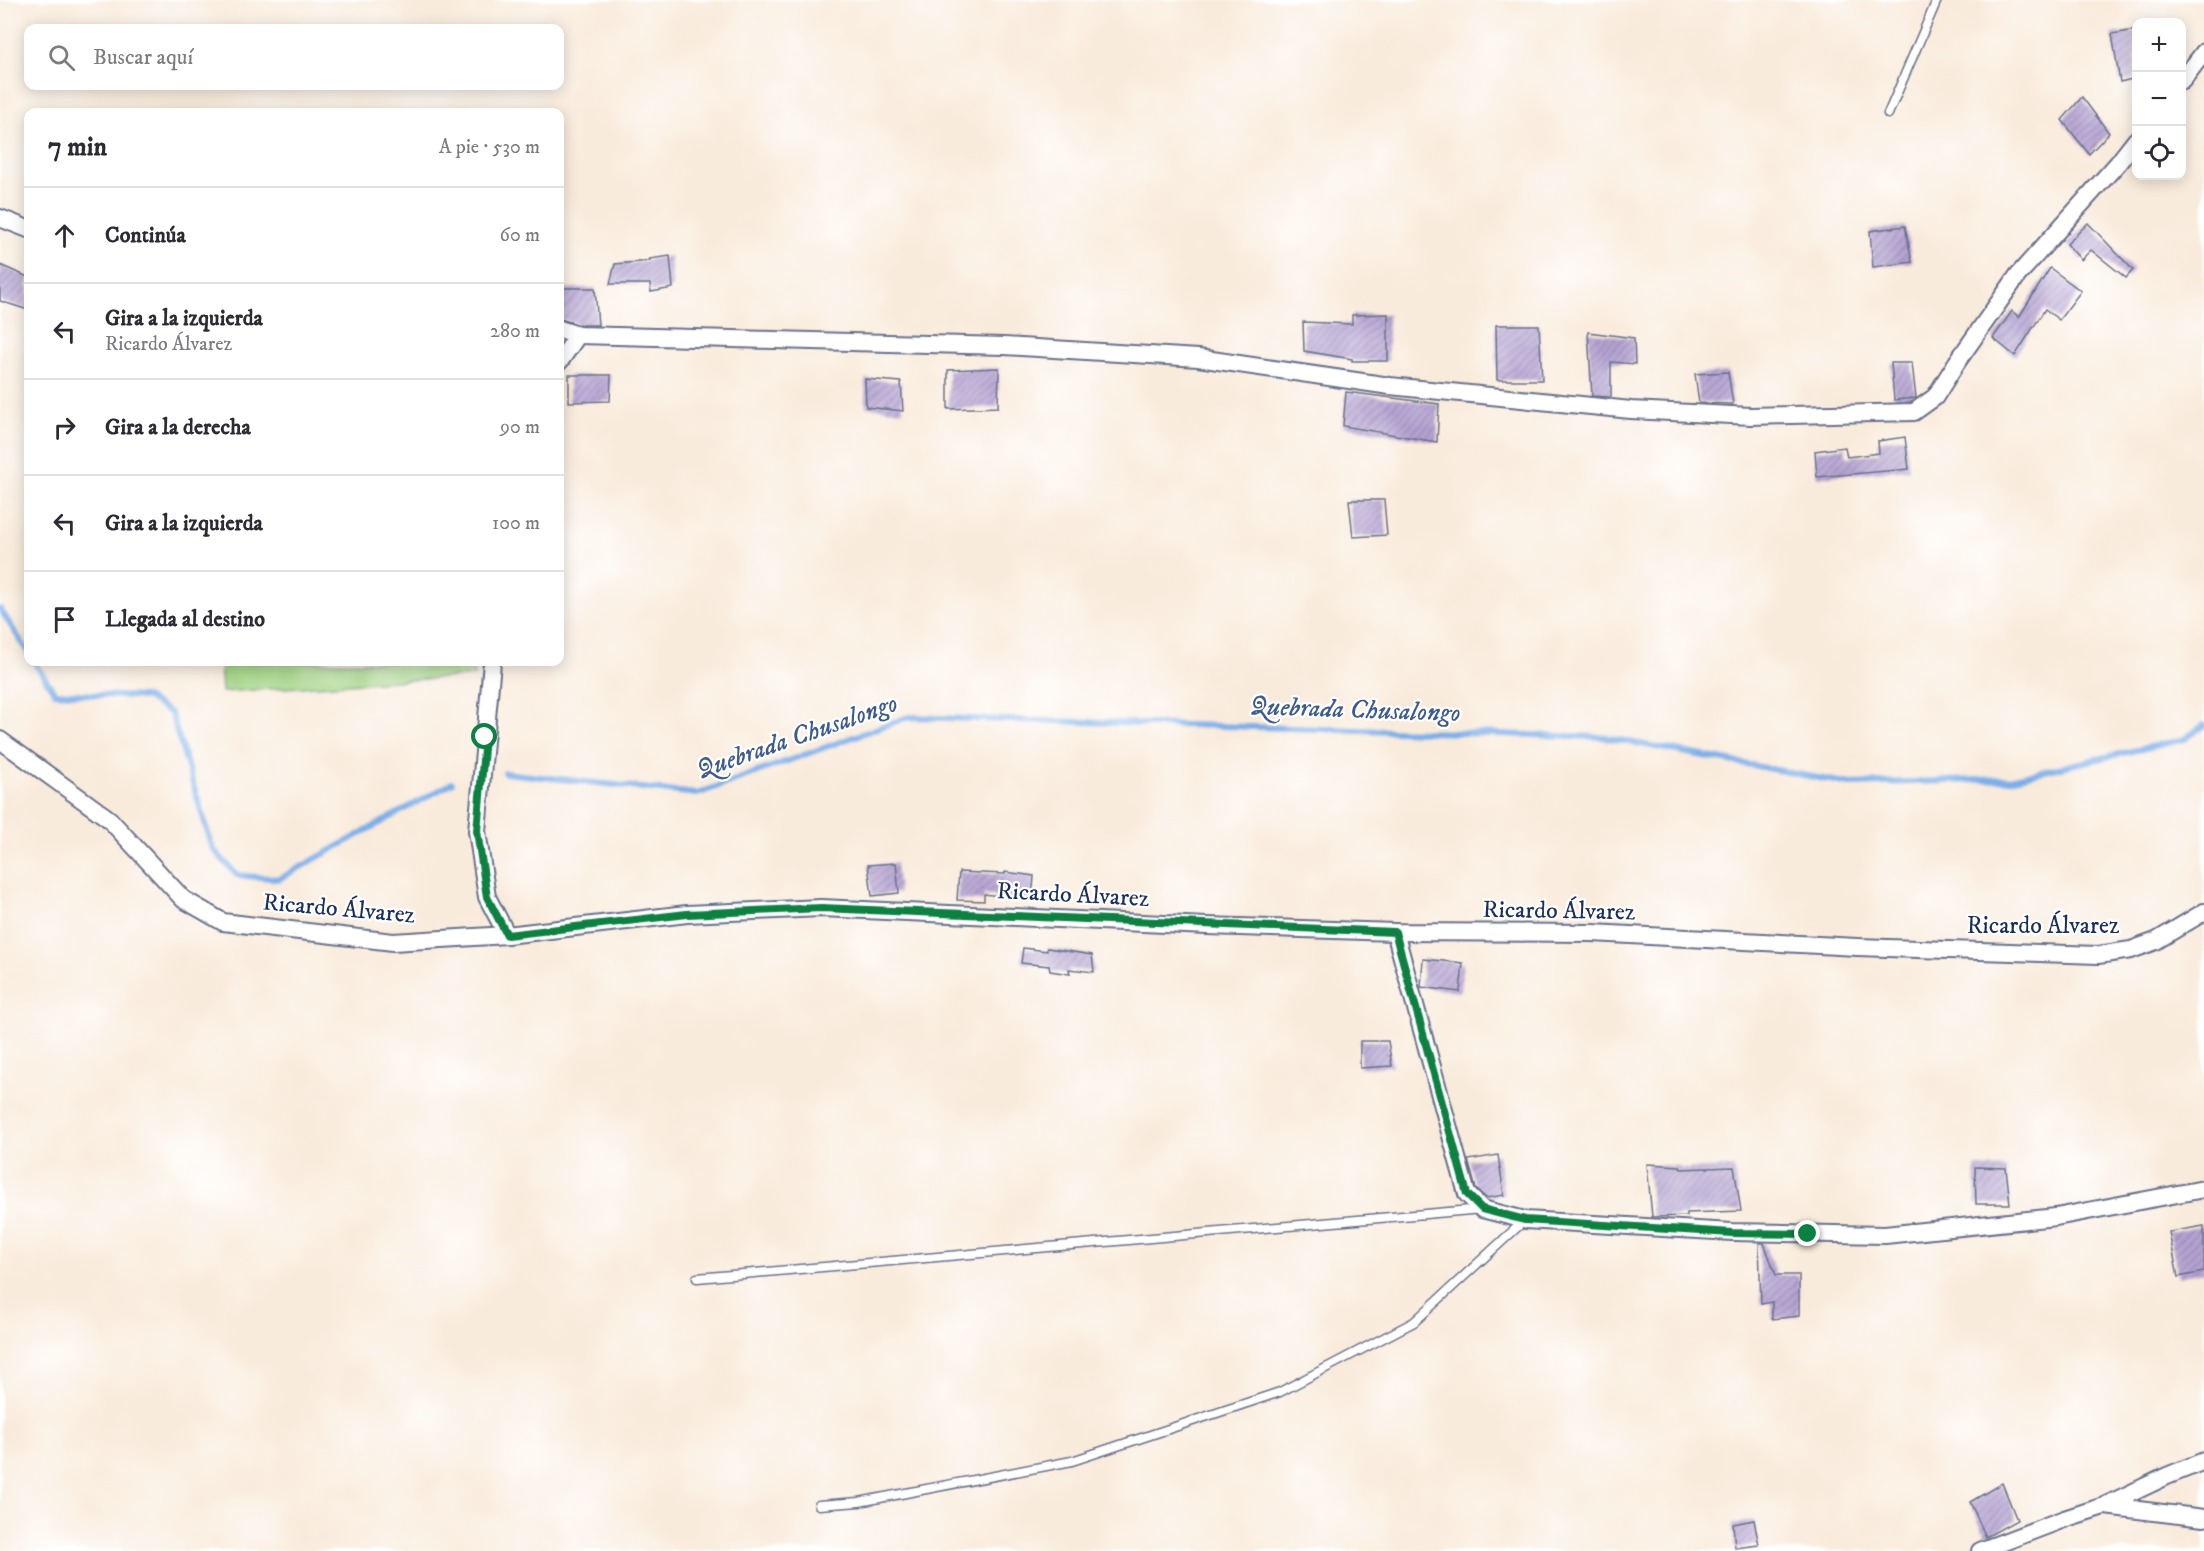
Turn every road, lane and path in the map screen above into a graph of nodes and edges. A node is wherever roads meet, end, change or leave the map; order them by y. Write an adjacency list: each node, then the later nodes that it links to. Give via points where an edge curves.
1 (1937, 0): 4 (lane)
2 (2204, 52): 3 (street)
3 (2186, 75)
4 (1888, 114)
5 (2132, 145): 9 (street, via 2018,275 1935,397 1914,412 1751,416 1631,410 1390,386 1198,358 1004,345)
6 (0, 218): 7 (street)
7 (24, 227)
8 (564, 330): 9 (street)
9 (578, 335): 10 (street)
10 (564, 356)
11 (492, 666): 15 (street, via 477,831 487,897)
12 (0, 740): 15 (street, Ricardo Álvarez, via 108,819 183,899 223,922 393,942)
13 (2204, 912): 14 (street, Ricardo Álvarez, via 2156,941 2132,950 2098,955 1592,933)
14 (1395, 932): 15 (street, Ricardo Álvarez, via 821,908 687,914); 17 (street, via 1467,1194)
15 (507, 935)
16 (2204, 1189): 18 (street, via 2056,1217 1885,1235 1732,1233)
17 (1482, 1209): 18 (street); 19 (lane)
18 (1525, 1220): 21 (lane, via 1414,1322 1280,1392 1072,1461 859,1502)
19 (697, 1278)
20 (2204, 1461): 22 (street)
21 (819, 1505)
22 (2104, 1506): 23 (street); 24 (street)
23 (2204, 1518)
24 (1980, 1551)

